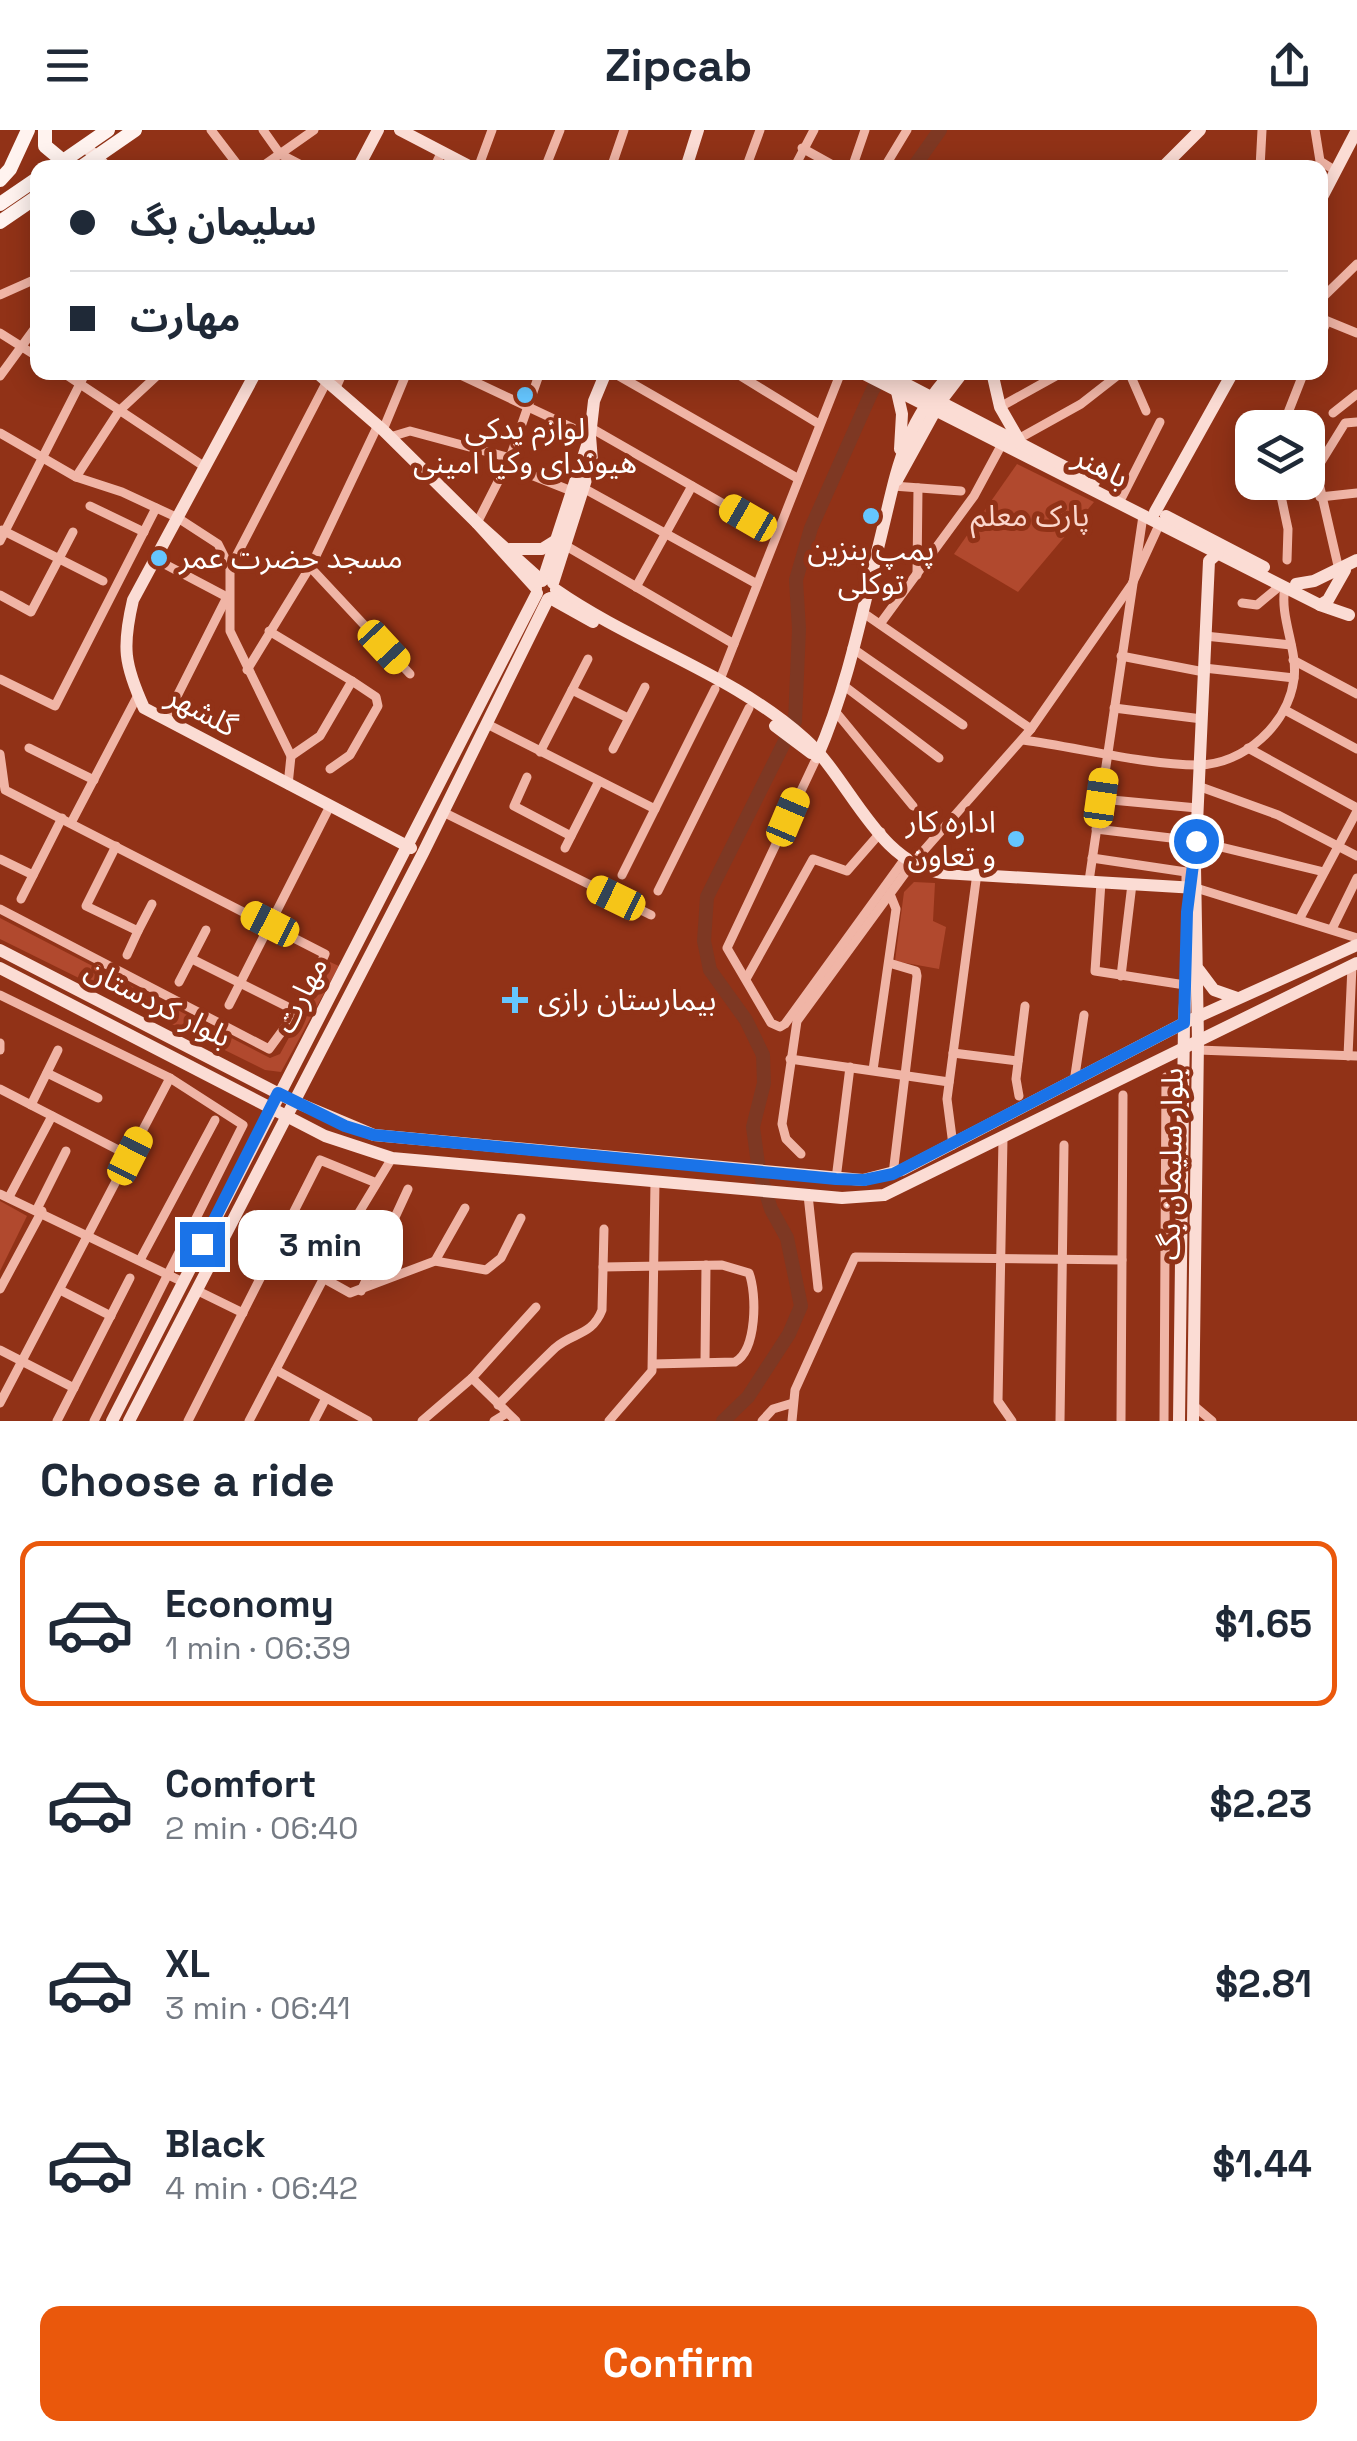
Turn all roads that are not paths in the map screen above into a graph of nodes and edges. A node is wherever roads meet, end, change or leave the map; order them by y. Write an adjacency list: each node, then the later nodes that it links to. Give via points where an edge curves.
1 (28, 130): 47 (main road)
2 (45, 130): 26 (main road, via 45,146)
3 (108, 130): 25 (main road)
4 (134, 130): 25 (main road)
5 (211, 130): 27 (street)
6 (264, 130): 24 (street)
7 (314, 130): 24 (street)
8 (378, 130): 30 (main road)
9 (400, 130): 23 (main road)
10 (492, 130): 33 (street)
11 (560, 130): 34 (street)
12 (624, 130): 35 (street)
13 (698, 130): 36 (main road)
14 (760, 130): 37 (street)
15 (814, 130): 22 (street)
16 (865, 130): 40 (street)
17 (907, 130): 41 (street)
18 (1200, 130): 42 (main road)
19 (1262, 130): 43 (street)
20 (1315, 130): 44 (street)
21 (1357, 130): 46 (main road)
22 (802, 148): 38 (street); 39 (street)
23 (442, 151): 31 (street); 32 (main road)
24 (280, 154): 28 (street); 29 (street)
25 (96, 157)
26 (55, 160)
27 (234, 160)
28 (271, 160)
29 (292, 160)
30 (362, 160)
31 (438, 160)
32 (460, 160)
33 (479, 160)
34 (548, 160)
35 (614, 160)
36 (689, 160)
37 (749, 160)
38 (797, 160)
39 (824, 160)
40 (855, 160)
41 (889, 160)
42 (1170, 160)
43 (1260, 160)
44 (1320, 160)
45 (1328, 166): 46 (street)
46 (1336, 171): 49 (main road)
47 (3, 172)
48 (30, 183): 51 (main road)
49 (1328, 186)
50 (30, 201): 52 (main road)
51 (0, 204)
52 (0, 222)
53 (1357, 264): 55 (street)
54 (30, 282): 56 (street)
55 (1328, 292)
56 (0, 295)
57 (1328, 321): 60 (street)
58 (0, 333): 61 (street)
59 (30, 334): 61 (street)
60 (1357, 334)
61 (21, 346): 62 (street); 63 (street)
62 (30, 352)
63 (0, 376)
64 (74, 380): 86 (street)
65 (82, 380): 86 (street)
66 (152, 380): 93 (street)
67 (252, 380): 109 (main road, گلشهر)
68 (404, 380): 99 (street)
69 (470, 380): 91 (street)
70 (537, 380): 91 (street)
71 (605, 380): 101 (main road, مهارت, via 594,400)
72 (623, 380): 111 (street)
73 (747, 380): 98 (street)
74 (838, 380): 98 (street)
75 (877, 380): 87 (main road, باهنر)
76 (892, 380): 87 (main road)
77 (929, 380): 87 (main road)
78 (950, 380): 89 (main road)
79 (994, 380): 90 (main road)
80 (1049, 380): 90 (street)
81 (1115, 380): 103 (street)
82 (1130, 380): 94 (street)
83 (1229, 380): 100 (main road)
84 (1297, 380): 92 (street)
85 (326, 382): 99 (main road); 142 (street)
86 (80, 384): 93 (street); 107 (street)
87 (900, 388): 89 (main road, باهنر); 106 (main road)
88 (1357, 394): 95 (street)
89 (933, 404): 103 (main road, باهنر); 104 (main road, باهنر); 106 (main road); 113 (main road)
90 (1000, 407): 103 (main road)
91 (528, 408): 101 (street); 108 (street)
92 (1288, 410)
93 (119, 411): 109 (street); 110 (street)
94 (1146, 411)
95 (1333, 413)
96 (1160, 422): 120 (street)
97 (1357, 422): 105 (street, via 1345,423)
98 (820, 424): 111 (street)
99 (384, 431): 108 (street, via 410,432); 128 (main road); 141 (street)
100 (1202, 431): 125 (main road); 127 (main road, via 1176,503)
101 (591, 432): 112 (street); 114 (main road, مهارت); 116 (main road, مهارت)
102 (0, 433): 107 (street)
103 (1024, 443): 120 (main road, باهنر)
104 (1002, 444): 125 (main road, باهنر); 143 (street)
105 (1325, 451)
106 (900, 452): 113 (main road)
107 (42, 455): 110 (street); 131 (street)
108 (508, 462): 116 (street); 128 (street)
109 (205, 467): 126 (main road, گلشهر)
110 (76, 477): 124 (street)
111 (797, 478): 133 (street)
112 (692, 486): 132 (street); 133 (street)
113 (893, 486): 115 (street); 154 (main road)
114 (585, 488): 132 (street); 134 (main road, مهارت)
115 (918, 488): 117 (street); 143 (street)
116 (570, 490): 134 (main road, مهارت)
117 (961, 491)
118 (1357, 492): 119 (street)
119 (1325, 496)
120 (1122, 497): 125 (main road, باهنر)
121 (1282, 500): 139 (street)
122 (1321, 500): 140 (street)
123 (90, 506): 130 (street)
124 (156, 508): 126 (street); 130 (street)
125 (1153, 517): 127 (main road, باهنر); 136 (main road, باهنر); 146 (street); 146 (street)
126 (178, 518): 138 (main road, گلشهر); 142 (street, via 218,544)
127 (1182, 522): 147 (main road, باهنر)
128 (477, 523): 135 (main road); 149 (main road)
129 (73, 532): 137 (street)
130 (144, 532): 169 (street, via 55,706)
131 (2, 534): 137 (street)
132 (666, 534): 145 (street); 148 (street)
133 (776, 534): 145 (street)
134 (563, 543): 135 (main road); 148 (street); 149 (main road, مهارت)
135 (510, 549): 149 (main road)
136 (1218, 553): 147 (main road, باهنر); 158 (main road, بلوار سلیمان بگ, via 1209,560)
137 (58, 558): 144 (street); 150 (street, via 31,612)
138 (155, 559): 151 (street); 176 (main road, گلشهر, via 124,638)
139 (1287, 560)
140 (1349, 565): 147 (main road); 153 (main road)
141 (310, 567): 157 (street); 167 (street)
142 (230, 568): 151 (street)
143 (917, 576): 156 (street)
144 (103, 580)
145 (757, 584): 159 (street)
146 (1132, 584): 162 (street); 187 (street)
147 (1287, 586): 152 (street, via 1256,605); 153 (main road, باهنر); 160 (street)
148 (636, 587): 159 (street)
149 (546, 589): 171 (main road); 184 (main road, مهارت); 221 (main road, مهارت)
150 (0, 595)
151 (227, 598): 165 (street, via 230,632); 183 (street)
152 (1242, 603)
153 (1324, 603): 155 (main road, باهنر)
154 (862, 612): 156 (street); 161 (main road)
155 (1353, 617)
156 (880, 624): 187 (street)
157 (269, 631): 165 (street); 170 (street)
158 (1205, 636): 160 (street); 166 (main road, بلوار سلیمان بگ)
159 (734, 644): 171 (street)
160 (1291, 644): 164 (street)
161 (852, 648): 172 (main road); 186 (street)
162 (1121, 656): 166 (street); 178 (street)
163 (588, 658): 174 (street)
164 (1292, 660): 168 (street); 175 (street)
165 (246, 670): 196 (street)
166 (1204, 670): 168 (street); 182 (main road, بلوار سلیمان بگ)
167 (410, 674)
168 (1294, 678): 179 (street)
169 (0, 679)
170 (352, 681): 196 (street, via 320,736); 200 (street, via 376,697 378,706 360,741)
171 (717, 685): 177 (main road); 185 (main road); 211 (street)
172 (842, 685): 180 (main road); 198 (street)
173 (644, 687): 181 (street)
174 (572, 690): 181 (street); 193 (street)
175 (1357, 694)
176 (138, 695): 183 (main road, گلشهر, via 144,708); 202 (street)
177 (748, 708): 185 (main road); 236 (street)
178 (1114, 708): 182 (street); 194 (street)
179 (1285, 710): 190 (street, via 1270,733); 192 (street)
180 (835, 711): 197 (main road); 209 (street)
181 (628, 718): 191 (street)
182 (1202, 719): 199 (main road, بلوار سلیمان بگ)
183 (165, 720): 204 (main road, گلشهر)
184 (487, 724): 193 (street); 213 (main road, مهارت)
185 (780, 725): 197 (main road)
186 (962, 725)
187 (1031, 729): 188 (street)
188 (1023, 740): 194 (street); 227 (street)
189 (30, 748): 202 (street)
190 (1248, 748): 199 (street); 212 (street)
191 (612, 749)
192 (1357, 749)
193 (540, 752): 203 (street)
194 (1108, 752): 199 (street); 207 (street)
195 (0, 754): 206 (street)
196 (292, 756): 204 (street)
197 (817, 757): 216 (main road); 256 (street, via 726,948)
198 (939, 758)
199 (1200, 765): 205 (main road, بلوار سلیمان بگ)
200 (330, 769)
201 (528, 777): 217 (street, via 514,806)
202 (94, 780): 214 (street)
203 (599, 781): 211 (street); 217 (street)
204 (288, 784): 208 (main road, گلشهر)
205 (1198, 786): 210 (main road, بلوار سلیمان بگ); 219 (street)
206 (2, 794): 214 (street)
207 (1101, 798): 210 (street); 215 (street)
208 (330, 806): 221 (main road, گلشهر); 243 (street)
209 (913, 806)
210 (1197, 808): 218 (main road, بلوار سلیمان بگ)
211 (655, 809): 231 (street)
212 (1357, 809): 219 (street)
213 (443, 812): 223 (main road, مهارت); 241 (street)
214 (66, 821): 220 (street); 229 (street)
215 (1096, 829): 218 (street); 226 (street)
216 (881, 832): 227 (main road); 256 (street, via 847,871 813,859)
217 (571, 836): 222 (street)
218 (1196, 841): 228 (street); 235 (main road, بلوار سلیمان بگ)
219 (1339, 845): 224 (street); 228 (street)
220 (116, 846): 243 (street); 246 (street, via 86,906)
221 (406, 846): 223 (main road, گلشهر); 283 (main road, مهارت)
222 (564, 848)
223 (422, 853): 288 (main road, مهارت)
224 (1357, 856)
225 (0, 858): 229 (street)
226 (1092, 858): 233 (street); 235 (street, via 1186,872)
227 (908, 863): 230 (main road); 237 (street); 256 (street, via 786,1024 776,1026 764,1016)
228 (1324, 872): 242 (street)
229 (33, 874): 238 (street)
230 (977, 874): 233 (main road); 270 (street)
231 (622, 875)
232 (1357, 878): 244 (street)
233 (1095, 881): 234 (main road); 255 (street, via 1094,969)
234 (1132, 884): 235 (main road); 255 (street)
235 (1191, 888): 242 (street); 254 (main road, بلوار سلیمان بگ); 259 (main road)
236 (658, 891)
237 (890, 894): 251 (street, via 896,909); 272 (street, via 797,1021)
238 (21, 898)
239 (152, 904): 246 (street)
240 (0, 909): 243 (street, via 269,1049 295,1016 323,960 322,951)
241 (651, 915)
242 (1300, 918): 244 (street)
243 (270, 924): 258 (street)
244 (1332, 929): 247 (street)
245 (206, 930): 250 (street)
246 (138, 931): 249 (street)
247 (1356, 938): 261 (main road)
248 (0, 950): 283 (main road, بلوار کردستان)
249 (127, 954)
250 (192, 959): 257 (street); 258 (street)
251 (889, 963): 275 (street); 277 (street, via 916,971)
252 (1354, 965): 268 (main road, بلوار کردستان); 271 (street)
253 (0, 968): 290 (main road, بلوار کردستان)
254 (1198, 968): 261 (main road, via 1214,990); 266 (main road, بلوار سلیمان بگ)
255 (1121, 976): 259 (street)
256 (746, 979)
257 (179, 982)
258 (240, 983): 262 (street); 263 (street)
259 (1185, 985): 267 (main road)
260 (0, 995): 279 (street)
261 (1239, 998): 266 (main road)
262 (229, 1004)
263 (286, 1006)
264 (1025, 1006): 273 (street)
265 (1084, 1015): 281 (street)
266 (1198, 1017): 267 (main road); 268 (main road, بلوار سلیمان بگ)
267 (1184, 1023): 268 (main road); 281 (main road)
268 (1193, 1047): 271 (street); 284 (main road); 295 (main road, بلوار کردستان)
269 (58, 1050): 276 (street)
270 (954, 1053): 273 (street); 280 (street)
271 (1353, 1056)
272 (790, 1059): 274 (street); 299 (street, via 783,1130)
273 (1018, 1061): 286 (street)
274 (850, 1067): 275 (street); 303 (street)
275 (872, 1070): 277 (street)
276 (47, 1073): 287 (street); 289 (street)
277 (905, 1074): 280 (street); 302 (street)
278 (1166, 1077): 364 (street)
279 (170, 1078): 300 (street); 324 (street, via 243,1125)
280 (949, 1082): 296 (street)
281 (1074, 1082): 294 (main road)
282 (0, 1088): 289 (street)
283 (278, 1093): 288 (main road, بلوار کردستان); 290 (main road, مهارت)
284 (1190, 1094): 344 (main road, بلوار سلیمان بگ); 365 (main road)
285 (1123, 1095): 318 (street)
286 (1018, 1096)
287 (98, 1098)
288 (294, 1102): 292 (main road, مهارت); 303 (main road, بلوار کردستان, via 374,1135)
289 (31, 1105): 291 (street)
290 (271, 1108): 292 (main road, بلوار کردستان); 326 (main road, مهارت)
291 (52, 1116): 300 (street); 307 (street)
292 (286, 1116): 301 (main road, بلوار کردستان); 326 (main road, مهارت)
293 (214, 1120): 317 (street)
294 (997, 1123): 295 (main road); 296 (main road)
295 (1004, 1138): 308 (main road, بلوار کردستان, via 884,1195); 315 (street)
296 (953, 1144): 302 (main road)
297 (1064, 1145): 316 (street)
298 (66, 1151): 310 (street)
299 (801, 1154)
300 (130, 1156): 313 (street)
301 (392, 1158): 304 (street); 305 (main road, بلوار کردستان)
302 (893, 1174): 303 (main road, بلوار کردستان)
303 (836, 1179)
304 (374, 1182): 314 (street, via 321,1159); 323 (street)
305 (655, 1182): 308 (main road, بلوار کردستان); 320 (street)
306 (408, 1189): 330 (street)
307 (4, 1195): 310 (street)
308 (808, 1195): 327 (street)
309 (465, 1208): 319 (street)
310 (40, 1210): 313 (street); 328 (street)
311 (521, 1218): 319 (street, via 494,1266)
312 (604, 1229): 322 (street)
313 (90, 1234): 317 (street); 329 (street)
314 (278, 1243): 323 (street); 332 (street)
315 (1001, 1258): 316 (street); 342 (street, via 855,1257); 362 (street, via 998,1401)
316 (1062, 1259): 318 (street); 347 (street)
317 (140, 1260): 324 (street)
318 (1122, 1260): 363 (street)
319 (435, 1261): 330 (street)
320 (656, 1265): 321 (street); 322 (street); 337 (street)
321 (706, 1265): 336 (street); 336 (street, via 741,1267 752,1281 744,1358)
322 (603, 1267): 345 (street, via 597,1322 563,1342)
323 (325, 1274): 330 (street, via 340,1290); 338 (street)
324 (170, 1275): 326 (street); 349 (street)
325 (130, 1278): 333 (street)
326 (189, 1286): 332 (street); 350 (main road, مهارت); 351 (main road, مهارت)
327 (818, 1288)
328 (0, 1289)
329 (60, 1290): 333 (street); 335 (street)
330 (360, 1292)
331 (536, 1307): 339 (street)
332 (242, 1313): 352 (street)
333 (111, 1316): 340 (street)
334 (0, 1350): 335 (street)
335 (22, 1362): 340 (street); 343 (street)
336 (705, 1362): 337 (street)
337 (653, 1364): 359 (street)
338 (276, 1370): 341 (street); 353 (street)
339 (472, 1378): 345 (street); 356 (street)
340 (74, 1388): 348 (street)
341 (326, 1398): 354 (street); 355 (street)
342 (794, 1403): 360 (street, via 773,1409); 361 (street)
343 (0, 1404)
344 (1193, 1404): 366 (main road, بلوار سلیمان بگ); 367 (street)
345 (498, 1405): 346 (street)
346 (507, 1413): 357 (street); 358 (street)
347 (1060, 1420)
348 (58, 1421)
349 (94, 1421)
350 (112, 1421)
351 (129, 1421)
352 (188, 1421)
353 (249, 1421)
354 (314, 1421)
355 (368, 1421)
356 (422, 1421)
357 (494, 1421)
358 (516, 1421)
359 (609, 1421)
360 (762, 1421)
361 (792, 1421)
362 (1012, 1421)
363 (1121, 1421)
364 (1164, 1421)
365 (1179, 1421)
366 (1193, 1421)
367 (1212, 1421)

